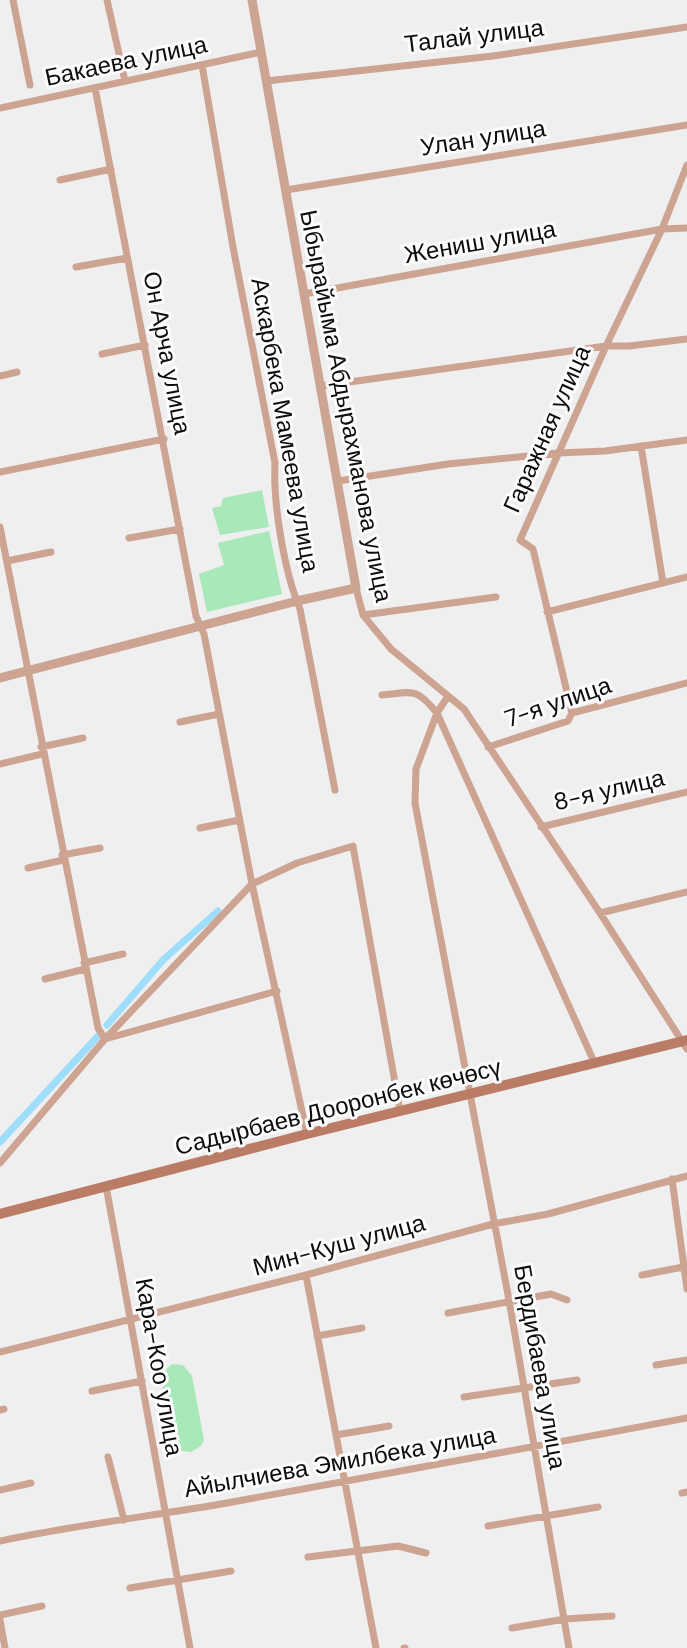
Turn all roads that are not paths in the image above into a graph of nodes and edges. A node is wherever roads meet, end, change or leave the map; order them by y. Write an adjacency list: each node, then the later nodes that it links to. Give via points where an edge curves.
1 (13, 0): 9 (street)
2 (107, 0): 7 (street)
3 (252, 0): 5 (street, Ыбырайыма Абдырахманова улица)
4 (687, 27): 8 (street, Талай улица, via 493,56)
5 (261, 52): 6 (street, Бакаева улица); 8 (street, Ыбырайыма Абдырахманова улица)
6 (202, 65): 7 (street, Бакаева улица); 44 (street, Аскарбека Мамеева улица)
7 (125, 81): 10 (street, Бакаева улица)
8 (266, 81): 16 (street, Ыбырайыма Абдырахманова улица)
9 (30, 85)
10 (95, 88): 11 (street, Бакаева улица); 14 (street, Он Арча улица)
11 (0, 108)
12 (687, 125): 16 (street, Улан улица)
13 (687, 165): 18 (street, Гаражная улица)
14 (111, 169): 15 (street); 19 (street, Он Арча улица)
15 (60, 180)
16 (286, 190): 21 (street, Ыбырайыма Абдырахманова улица)
17 (687, 228): 18 (street, Жениш улица)
18 (662, 229): 21 (street, Жениш улица); 24 (street, Гаражная улица)
19 (127, 258): 20 (street); 23 (street, Он Арча улица)
20 (76, 267)
21 (304, 294): 28 (street, Ыбырайыма Абдырахманова улица)
22 (687, 339): 24 (street)
23 (145, 345): 25 (street); 29 (street, Он Арча улица)
24 (606, 346): 28 (street); 32 (street, Гаражная улица)
25 (102, 354)
26 (17, 372): 27 (street)
27 (0, 376)
28 (321, 386): 34 (street, Ыбырайыма Абдырахманова улица)
29 (164, 439): 33 (street); 36 (street, Он Арча улица)
30 (687, 440): 31 (street)
31 (641, 446): 32 (street); 41 (street)
32 (558, 453): 34 (street); 45 (street, Гаражная улица, via 520,540 533,549)
33 (0, 472)
34 (338, 481): 42 (street, Ыбырайыма Абдырахманова улица)
35 (0, 527): 39 (street)
36 (180, 529): 37 (street); 47 (street, Он Арча улица)
37 (129, 538)
38 (51, 552): 39 (street)
39 (7, 561): 48 (street)
40 (687, 577): 41 (street)
41 (663, 583): 45 (street)
42 (356, 588): 44 (street); 46 (street, Ыбырайыма Абдырахманова улица)
43 (496, 597): 46 (street)
44 (297, 601): 47 (street); 61 (street, Аскарбека Мамеева улица)
45 (547, 612): 54 (street, Гаражная улица)
46 (363, 615): 52 (street, Ыбырайыма Абдырахманова улица, via 391,649)
47 (200, 626): 48 (street); 55 (street, Он Арча улица)
48 (27, 671): 49 (street); 59 (street)
49 (0, 678)
50 (687, 683): 54 (street, 7-я улица)
51 (382, 695): 53 (street, via 417,693)
52 (448, 696): 53 (street, Бердибаева улица); 58 (street, Ыбырайыма Абдырахманова улица, via 464,709)
53 (437, 713): 78 (street); 79 (street, Бердибаева улица, via 416,769 415,803)
54 (572, 713): 58 (street, 7-я улица, via 568,721)
55 (219, 714): 56 (street); 63 (street, Он Арча улица)
56 (180, 722)
57 (83, 738): 59 (street)
58 (488, 747): 64 (street, Ыбырайыма Абдырахманова улица)
59 (42, 751): 60 (street); 67 (street)
60 (0, 764)
61 (335, 790)
62 (687, 792): 64 (street, 8-я улица)
63 (239, 820): 65 (street); 69 (street, Он Арча улица)
64 (541, 827): 71 (street, Ыбырайыма Абдырахманова улица)
65 (200, 828)
66 (100, 848): 67 (street)
67 (63, 858): 68 (street); 73 (street)
68 (28, 868)
69 (252, 884): 75 (street, Он Арча улица); 76 (street); 80 (street, via 353,846)
70 (687, 892): 71 (street)
71 (600, 913): 77 (street, Ыбырайыма Абдырахманова улица)
72 (123, 954): 73 (street)
73 (85, 966): 74 (street); 76 (street)
74 (45, 979)
75 (277, 991): 76 (street); 81 (street, Он Арча улица)
76 (105, 1039): 82 (street)
77 (685, 1044): 78 (main road, Садырбаев Дооронбек көчөсү)
78 (595, 1064): 79 (main road, Садырбаев Дооронбек көчөсү)
79 (469, 1094): 80 (main road, Садырбаев Дооронбек көчөсү); 87 (street, Бердибаева улица)
80 (400, 1111): 81 (main road, Садырбаев Дооронбек көчөсү)
81 (307, 1134): 85 (main road, Садырбаев Дооронбек көчөсү)
82 (0, 1163)
83 (687, 1176): 84 (street, Мин-Куш улица)
84 (672, 1179): 87 (street, Мин-Куш улица); 88 (street)
85 (106, 1186): 86 (main road, Садырбаев Дооронбек көчөсү); 95 (street, Кара-Коо улица)
86 (0, 1214)
87 (493, 1224): 89 (street, Мин-Куш улица); 92 (street, Бердибаева улица)
88 (683, 1267): 90 (street); 91 (street)
89 (306, 1275): 95 (street, Мин-Куш улица); 97 (street)
90 (642, 1275)
91 (687, 1289)
92 (509, 1300): 93 (street, via 551,1294); 94 (street); 103 (street, Бердибаева улица)
93 (567, 1300)
94 (448, 1313)
95 (130, 1319): 98 (street, Мин-Куш улица); 102 (street, Кара-Коо улица)
96 (362, 1328): 97 (street)
97 (317, 1336): 108 (street)
98 (0, 1352)
99 (687, 1360): 100 (street)
100 (656, 1365)
101 (577, 1380): 103 (street)
102 (142, 1381): 104 (street); 115 (street, Кара-Коо улица)
103 (524, 1387): 105 (street); 109 (street, Бердибаева улица)
104 (92, 1391)
105 (464, 1397)
106 (687, 1418): 109 (street, Айылчиева Эмилбека улица)
107 (389, 1426): 108 (street)
108 (336, 1435): 111 (street)
109 (535, 1447): 111 (street, Айылчиева Эмилбека улица); 116 (street, Бердибаева улица)
110 (108, 1457): 117 (street)
111 (344, 1482): 115 (street, Айылчиева Эмилбека улица); 120 (street)
112 (31, 1483): 113 (street)
113 (0, 1490)
114 (598, 1507): 116 (street)
115 (165, 1514): 117 (street, Айылчиева Эмилбека улица); 124 (street, Кара-Коо улица)
116 (547, 1515): 118 (street); 129 (street, Бердибаева улица)
117 (124, 1520): 119 (street, Айылчиева Эмилбека улица)
118 (488, 1526)
119 (0, 1541)
120 (358, 1549): 121 (street, via 398,1546); 122 (street); 133 (street)
121 (426, 1553)
122 (308, 1557)
123 (231, 1571): 124 (street)
124 (178, 1581): 125 (street); 132 (street, Кара-Коо улица)
125 (130, 1588)
126 (42, 1606): 128 (street)
127 (612, 1616): 129 (street)
128 (0, 1617): 131 (street)
129 (565, 1619): 130 (street); 134 (street, Бердибаева улица)
130 (512, 1628)
131 (5, 1648)
132 (190, 1648)
133 (375, 1648)
134 (569, 1648)

